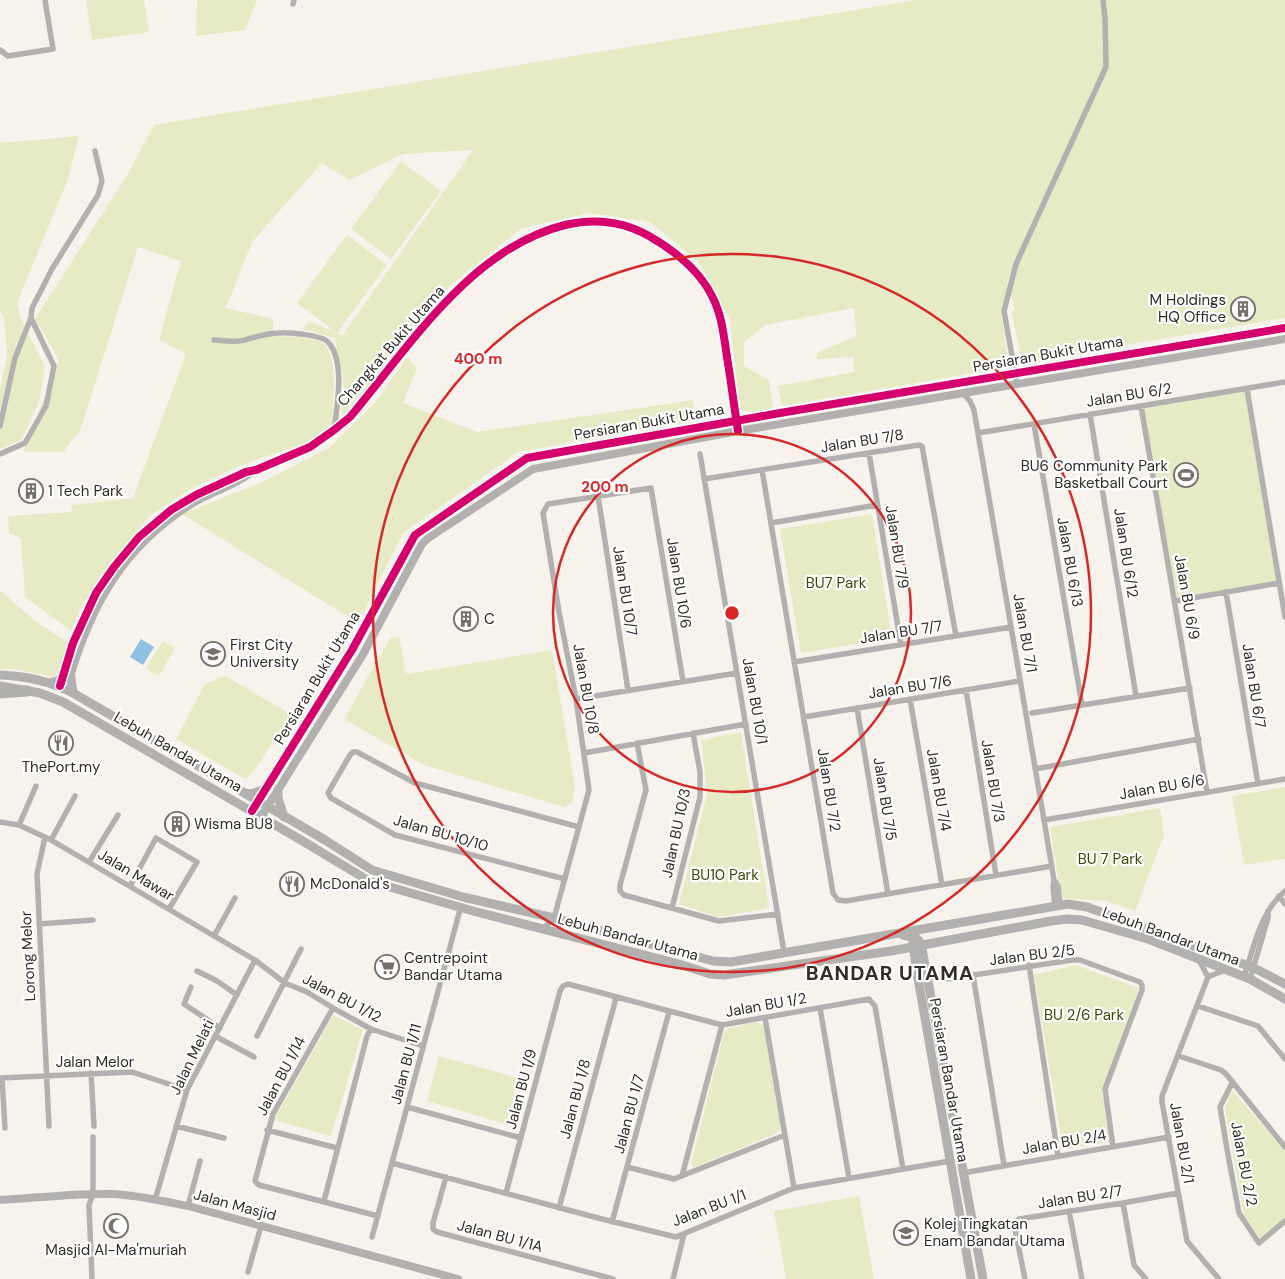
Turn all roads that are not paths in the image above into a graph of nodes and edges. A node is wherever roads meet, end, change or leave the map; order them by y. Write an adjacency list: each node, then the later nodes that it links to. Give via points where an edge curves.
1 (46, 0): 3 (street, via 53,49 8,56)
2 (1103, 0): 9 (street, via 1106,67 1016,264 1004,311)
3 (0, 50)
4 (95, 151): 5 (street, via 102,181 98,195 52,269 32,308)
5 (31, 318): 18 (street, via 15,358); 23 (street, via 54,366 46,406 25,443)
6 (1285, 328): 9 (street, Persiaran Bukit Utama)
7 (1285, 339): 11 (street, Persiaran Bukit Utama)
8 (214, 340): 19 (street, via 244,341 278,333 326,340 338,368)
9 (1015, 373): 11 (street); 16 (street, Persiaran Bukit Utama)
10 (1285, 382): 12 (street, Jalan BU 6/2)
11 (1017, 384): 13 (street, Persiaran Bukit Utama)
12 (1248, 389): 14 (street, Jalan BU 6/2); 30 (street)
13 (964, 393): 20 (street, Persiaran Bukit Utama); 21 (street, Jalan BU 7/1, via 972,405)
14 (1141, 406): 15 (street, Jalan BU 6/2); 32 (street, Jalan BU 6/9)
15 (1090, 414): 17 (street, Jalan BU 6/2); 51 (street, Jalan BU 6/12)
16 (736, 420): 19 (street, Changkat Bukit Utama, via 722,326 713,298 699,276 681,258 642,232 622,224 596,221 573,223 538,233 520,242 462,286 427,323 350,417); 20 (street, Changkat Bukit Utama); 68 (street, Persiaran Bukit Utama, via 527,458 419,531 352,650)
17 (1034, 424): 21 (street, Jalan BU 6/2); 55 (street, Jalan BU 6/13)
18 (0, 426)
19 (334, 430): 40 (street, Changkat Bukit Utama, via 310,447 256,470 199,501 153,534 119,572 98,605)
20 (738, 431): 69 (street, Persiaran Bukit Utama, via 533,469 427,539 418,550 362,656)
21 (978, 433): 34 (street, Jalan BU 7/1)
22 (869, 453): 25 (street, Jalan BU 7/8); 28 (street, Jalan BU 7/9); 35 (street, Jalan BU 7/8, via 919,445 924,449)
23 (0, 454)
24 (700, 454): 26 (street, Jalan BU 10/1)
25 (762, 470): 26 (street, Jalan BU 7/8); 29 (street, Jalan BU 7/2)
26 (704, 479): 38 (street, Jalan BU 10/1)
27 (598, 496): 41 (street, Jalan BU 10/6, via 651,488); 47 (street, Jalan BU 10/7); 53 (street, Jalan BU 10/8, via 548,504 543,512)
28 (878, 505): 29 (street); 36 (street, Jalan BU 7/9)
29 (771, 522): 37 (street, Jalan BU 7/2)
30 (1279, 583): 31 (street); 33 (street)
31 (1226, 592): 32 (street); 66 (street, Jalan BU 6/7)
32 (1175, 601): 45 (street, Jalan BU 6/9)
33 (1285, 617)
34 (1011, 627): 35 (street, Jalan BU 7/7); 42 (street, Jalan BU 7/1)
35 (956, 636): 36 (street, Jalan BU 7/7)
36 (901, 645): 37 (street, Jalan BU 7/7)
37 (794, 662): 58 (street, Jalan BU 7/2)
38 (737, 673): 41 (street); 59 (street, Jalan BU 10/1)
39 (0, 675): 43 (main road, Lebuh Bandar Utama)
40 (67, 676): 43 (main road); 46 (main road); 46 (street, Changkat Bukit Utama)
41 (683, 681): 47 (street)
42 (1020, 681): 48 (street, Jalan BU 7/6); 64 (street, Jalan BU 7/1)
43 (50, 683): 46 (main road, Lebuh Bandar Utama)
44 (0, 686): 49 (main road, Lebuh Bandar Utama)
45 (1190, 688): 51 (street); 61 (street, Jalan BU 6/9)
46 (67, 690): 52 (main road); 71 (main road, Lebuh Bandar Utama)
47 (628, 690): 53 (street)
48 (966, 690): 54 (street, Jalan BU 7/6); 87 (street, Jalan BU 7/3)
49 (27, 691): 50 (highway); 52 (main road, Lebuh Bandar Utama)
50 (0, 693)
51 (1136, 696): 55 (street)
52 (58, 698): 75 (main road, Lebuh Bandar Utama)
53 (576, 699): 63 (street, Jalan BU 10/8)
54 (910, 699): 56 (street, Jalan BU 7/6); 89 (street, Jalan BU 7/4)
55 (1082, 705): 57 (street)
56 (857, 708): 58 (street, Jalan BU 7/6); 92 (street, Jalan BU 7/5)
57 (1032, 713)
58 (804, 717): 92 (street, Jalan BU 7/2, via 833,893 838,900 846,902)
59 (746, 724): 60 (street); 101 (street, Jalan BU 10/1)
60 (693, 733): 62 (street); 99 (street, Jalan BU 10/3, via 700,772 700,797)
61 (1198, 739): 64 (street); 70 (street, Jalan BU 6/9)
62 (637, 743): 63 (street); 99 (street, via 646,790 620,891 624,895)
63 (584, 753): 82 (street, Jalan BU 10/8, via 589,790)
64 (1035, 769): 79 (street, Jalan BU 7/1)
65 (1285, 779): 66 (street, Jalan BU 6/6)
66 (1258, 784): 70 (street, Jalan BU 6/6)
67 (36, 786): 81 (street)
68 (266, 789): 71 (main road); 73 (street, Persiaran Bukit Utama)
69 (278, 790): 74 (street, Persiaran Bukit Utama); 78 (main road)
70 (1207, 792): 79 (street, Jalan BU 6/6)
71 (244, 794): 73 (main road, Lebuh Bandar Utama)
72 (75, 796): 84 (street)
73 (258, 802): 74 (main road, Lebuh Bandar Utama); 75 (street, Persiaran Bukit Utama)
74 (267, 807): 77 (street, Persiaran Bukit Utama); 78 (main road, Lebuh Bandar Utama)
75 (252, 811): 77 (main road, Lebuh Bandar Utama)
76 (118, 815): 85 (street)
77 (261, 816): 98 (main road, Lebuh Bandar Utama, via 369,882)
78 (284, 817): 94 (main road, Lebuh Bandar Utama, via 372,870)
79 (1044, 820): 86 (street, Jalan BU 7/1)
80 (0, 822): 81 (street, Jalan Mawar)
81 (19, 825): 83 (street, Jalan Mawar)
82 (579, 827): 88 (street, Jalan BU 10/8); 88 (street, Jalan BU 10/10, via 416,783 357,752 350,755 328,793 331,798 395,835)
83 (45, 837): 84 (street, Jalan Mawar); 105 (street, Lorong Melor, via 37,874)
84 (51, 840): 85 (street, Jalan Mawar)
85 (89, 862): 90 (street, Jalan Mawar)
86 (1052, 866): 87 (street, Jalan BU 7/2); 97 (street, Jalan BU 7/1)
87 (996, 875): 89 (street, Jalan BU 7/2)
88 (565, 879): 102 (street)
89 (942, 885): 92 (street, Jalan BU 7/2)
90 (130, 886): 100 (street, Jalan Mawar); 100 (street, via 156,838 197,862)
91 (1285, 891): 93 (street)
92 (888, 894)
93 (1279, 896): 96 (street); 120 (street, via 1268,911)
94 (463, 897): 98 (street, Jalan BU 1/11); 102 (main road, Lebuh Bandar Utama)
95 (235, 898): 110 (street)
96 (1285, 904)
97 (1058, 906): 104 (main road, via 1056,910 1060,914); 107 (main road, Lebuh Bandar Utama); 120 (main road, Lebuh Bandar Utama, via 1087,908)
98 (460, 908): 106 (main road, Lebuh Bandar Utama); 144 (street, Jalan BU 1/11)
99 (672, 908): 101 (street, via 724,922)
100 (169, 909): 110 (street, Jalan Mawar)
101 (778, 914): 115 (street, Jalan BU 10/1)
102 (554, 918): 106 (street); 108 (street); 115 (main road, Lebuh Bandar Utama, via 713,962 731,962)
103 (93, 920): 105 (street)
104 (1082, 920): 111 (main road, Lebuh Bandar Utama, via 1062,919); 117 (main road, Lebuh Bandar Utama, via 1148,939)
105 (39, 924): 149 (street, Lorong Melor)
106 (544, 928): 108 (main road, Lebuh Bandar Utama)
107 (930, 928): 109 (main road, Lebuh Bandar Utama); 112 (main road)
108 (560, 932): 114 (main road, Lebuh Bandar Utama, via 710,974 724,975)
109 (893, 935): 112 (main road); 115 (main road, Lebuh Bandar Utama)
110 (214, 936): 116 (street, Jalan Mawar)
111 (941, 941): 112 (main road, Lebuh Bandar Utama); 118 (main road)
112 (917, 943): 114 (main road, Lebuh Bandar Utama); 118 (main road, Persiaran Bandar Utama)
113 (301, 950): 127 (street)
114 (890, 951): 118 (main road)
115 (784, 952)
116 (255, 960): 127 (street, Jalan BU 1/12); 131 (street, Jalan Melati)
117 (1199, 960): 121 (main road, Lebuh Bandar Utama); 124 (street)
118 (920, 964): 167 (main road, Persiaran Bandar Utama); 170 (main road, Persiaran Bandar Utama)
119 (1029, 965): 123 (street, Jalan BU 2/5); 164 (street, Jalan BU 2/5, via 1080,960 1142,985 1105,1089); 168 (street)
120 (1251, 967): 125 (street); 128 (main road, Lebuh Bandar Utama)
121 (1226, 970): 124 (street); 125 (main road, Lebuh Bandar Utama)
122 (197, 971): 131 (street)
123 (973, 975): 126 (street); 172 (street, Jalan BU 2/5)
124 (1208, 977): 134 (street, Jalan BU 2/1)
125 (1247, 978): 133 (main road, Lebuh Bandar Utama)
126 (947, 979)
127 (285, 983): 135 (street, Jalan BU 1/12); 143 (street)
128 (1285, 984)
129 (191, 987): 140 (street, via 184,1004)
130 (560, 991): 132 (street, Jalan BU 1/2, via 568,984); 163 (street, Jalan BU 1/9)
131 (237, 995): 140 (street, Jalan Melati)
132 (616, 998): 137 (street, Jalan BU 1/2); 189 (street, Jalan BU 1/8)
133 (1285, 999)
134 (1198, 1006): 145 (street, Jalan BU 2/1); 147 (street, via 1258,1026)
135 (333, 1008): 141 (street, Jalan BU 1/12); 158 (street, Jalan BU 1/14)
136 (820, 1008): 138 (street, Jalan BU 1/2); 174 (street, Jalan BU 1/2, via 869,999 876,1006); 178 (street)
137 (669, 1012): 139 (street, Jalan BU 1/2); 173 (street, Jalan BU 1/7)
138 (765, 1018): 139 (street, Jalan BU 1/2); 159 (street)
139 (722, 1026): 176 (street)
140 (220, 1028): 142 (street, Jalan Melati)
141 (371, 1029): 144 (street, Jalan BU 1/12); 166 (street)
142 (215, 1036): 146 (street); 152 (street, Jalan Melati)
143 (257, 1036)
144 (423, 1046): 153 (street, Jalan BU 1/11)
145 (1178, 1056): 151 (street, via 1221,1070); 161 (street, Jalan BU 2/1, via 1162,1096)
146 (254, 1057)
147 (1285, 1059)
148 (91, 1073): 149 (street, Jalan Melor); 152 (street, Jalan Melor, via 132,1072); 155 (street)
149 (47, 1075): 150 (street, Jalan Melor); 154 (street, Lorong Melor)
150 (1, 1078): 157 (street)
151 (1232, 1082): 165 (street); 192 (street, Jalan BU 2/2, via 1220,1107 1239,1214 1259,1243)
152 (187, 1090): 156 (street, Jalan Melati)
153 (407, 1107): 163 (street); 171 (street, Jalan BU 1/11)
154 (49, 1126)
155 (94, 1126)
156 (176, 1126): 162 (street); 185 (street, Jalan Melati)
157 (5, 1128)
158 (267, 1130): 166 (street); 186 (street, Jalan BU 1/14, via 255,1181)
159 (785, 1135): 176 (street); 179 (street)
160 (93, 1137): 183 (street)
161 (1168, 1137): 164 (street, Jalan BU 2/4); 182 (street, Jalan BU 2/1)
162 (224, 1138)
163 (521, 1138): 181 (street, Jalan BU 1/9)
164 (1113, 1147): 168 (street, Jalan BU 2/4)
165 (1285, 1147)
166 (337, 1148): 186 (street)
167 (958, 1149): 170 (street); 175 (main road, Persiaran Bandar Utama)
168 (1058, 1156): 172 (street, Jalan BU 2/4)
169 (200, 1160): 188 (street)
170 (950, 1161): 174 (street, Jalan BU 1/1); 175 (street); 180 (main road, Persiaran Bandar Utama)
171 (392, 1163): 177 (street, Jalan BU 1/1); 191 (street, Jalan BU 1/11)
172 (1004, 1165): 175 (street, Jalan BU 2/4)
173 (627, 1167): 176 (street, via 674,1179); 193 (street, Jalan BU 1/7)
174 (904, 1169): 178 (street, Jalan BU 1/1)
175 (963, 1173): 180 (street, Persiaran Bandar Utama); 204 (main road, Persiaran Bandar Utama)
176 (682, 1176)
177 (446, 1177): 181 (street, Jalan BU 1/1); 201 (street, Jalan BU 1/1A, via 433,1223 437,1232)
178 (849, 1178): 179 (street, Jalan BU 1/1)
179 (794, 1188): 195 (street, Jalan BU 1/1)
180 (955, 1188): 203 (main road, Persiaran Bandar Utama)
181 (506, 1193): 189 (street, Jalan BU 1/1)
182 (1178, 1193): 187 (street, Jalan BU 2/7); 198 (street, Jalan BU 2/1, via 1187,1241)
183 (93, 1194): 184 (street, Jalan Masjid); 185 (street, Jalan Masjid); 199 (street, via 89,1205)
184 (0, 1200)
185 (155, 1200): 188 (street, Jalan Masjid)
186 (324, 1201): 191 (street, Jalan BU 1/14)
187 (1123, 1203): 190 (street, Jalan BU 2/7); 207 (street, via 1134,1265)
188 (188, 1206): 194 (street, Jalan Masjid)
189 (559, 1208): 193 (street, Jalan BU 1/1)
190 (1070, 1211): 205 (street, Jalan BU 2/7, via 1016,1221); 206 (street)
191 (378, 1216): 196 (street, Jalan BU 1/11)
192 (1285, 1221)
193 (612, 1222): 195 (street, Jalan BU 1/1, via 676,1237)
194 (261, 1226): 197 (street); 200 (street, Jalan Masjid)
195 (684, 1234): 202 (street)
196 (372, 1237)
197 (248, 1272)
198 (1216, 1278)
199 (92, 1279)
200 (458, 1279)
201 (612, 1279)
202 (673, 1279)
203 (971, 1279)
204 (983, 1279)
205 (1024, 1279)
206 (1082, 1279)
207 (1146, 1279)

